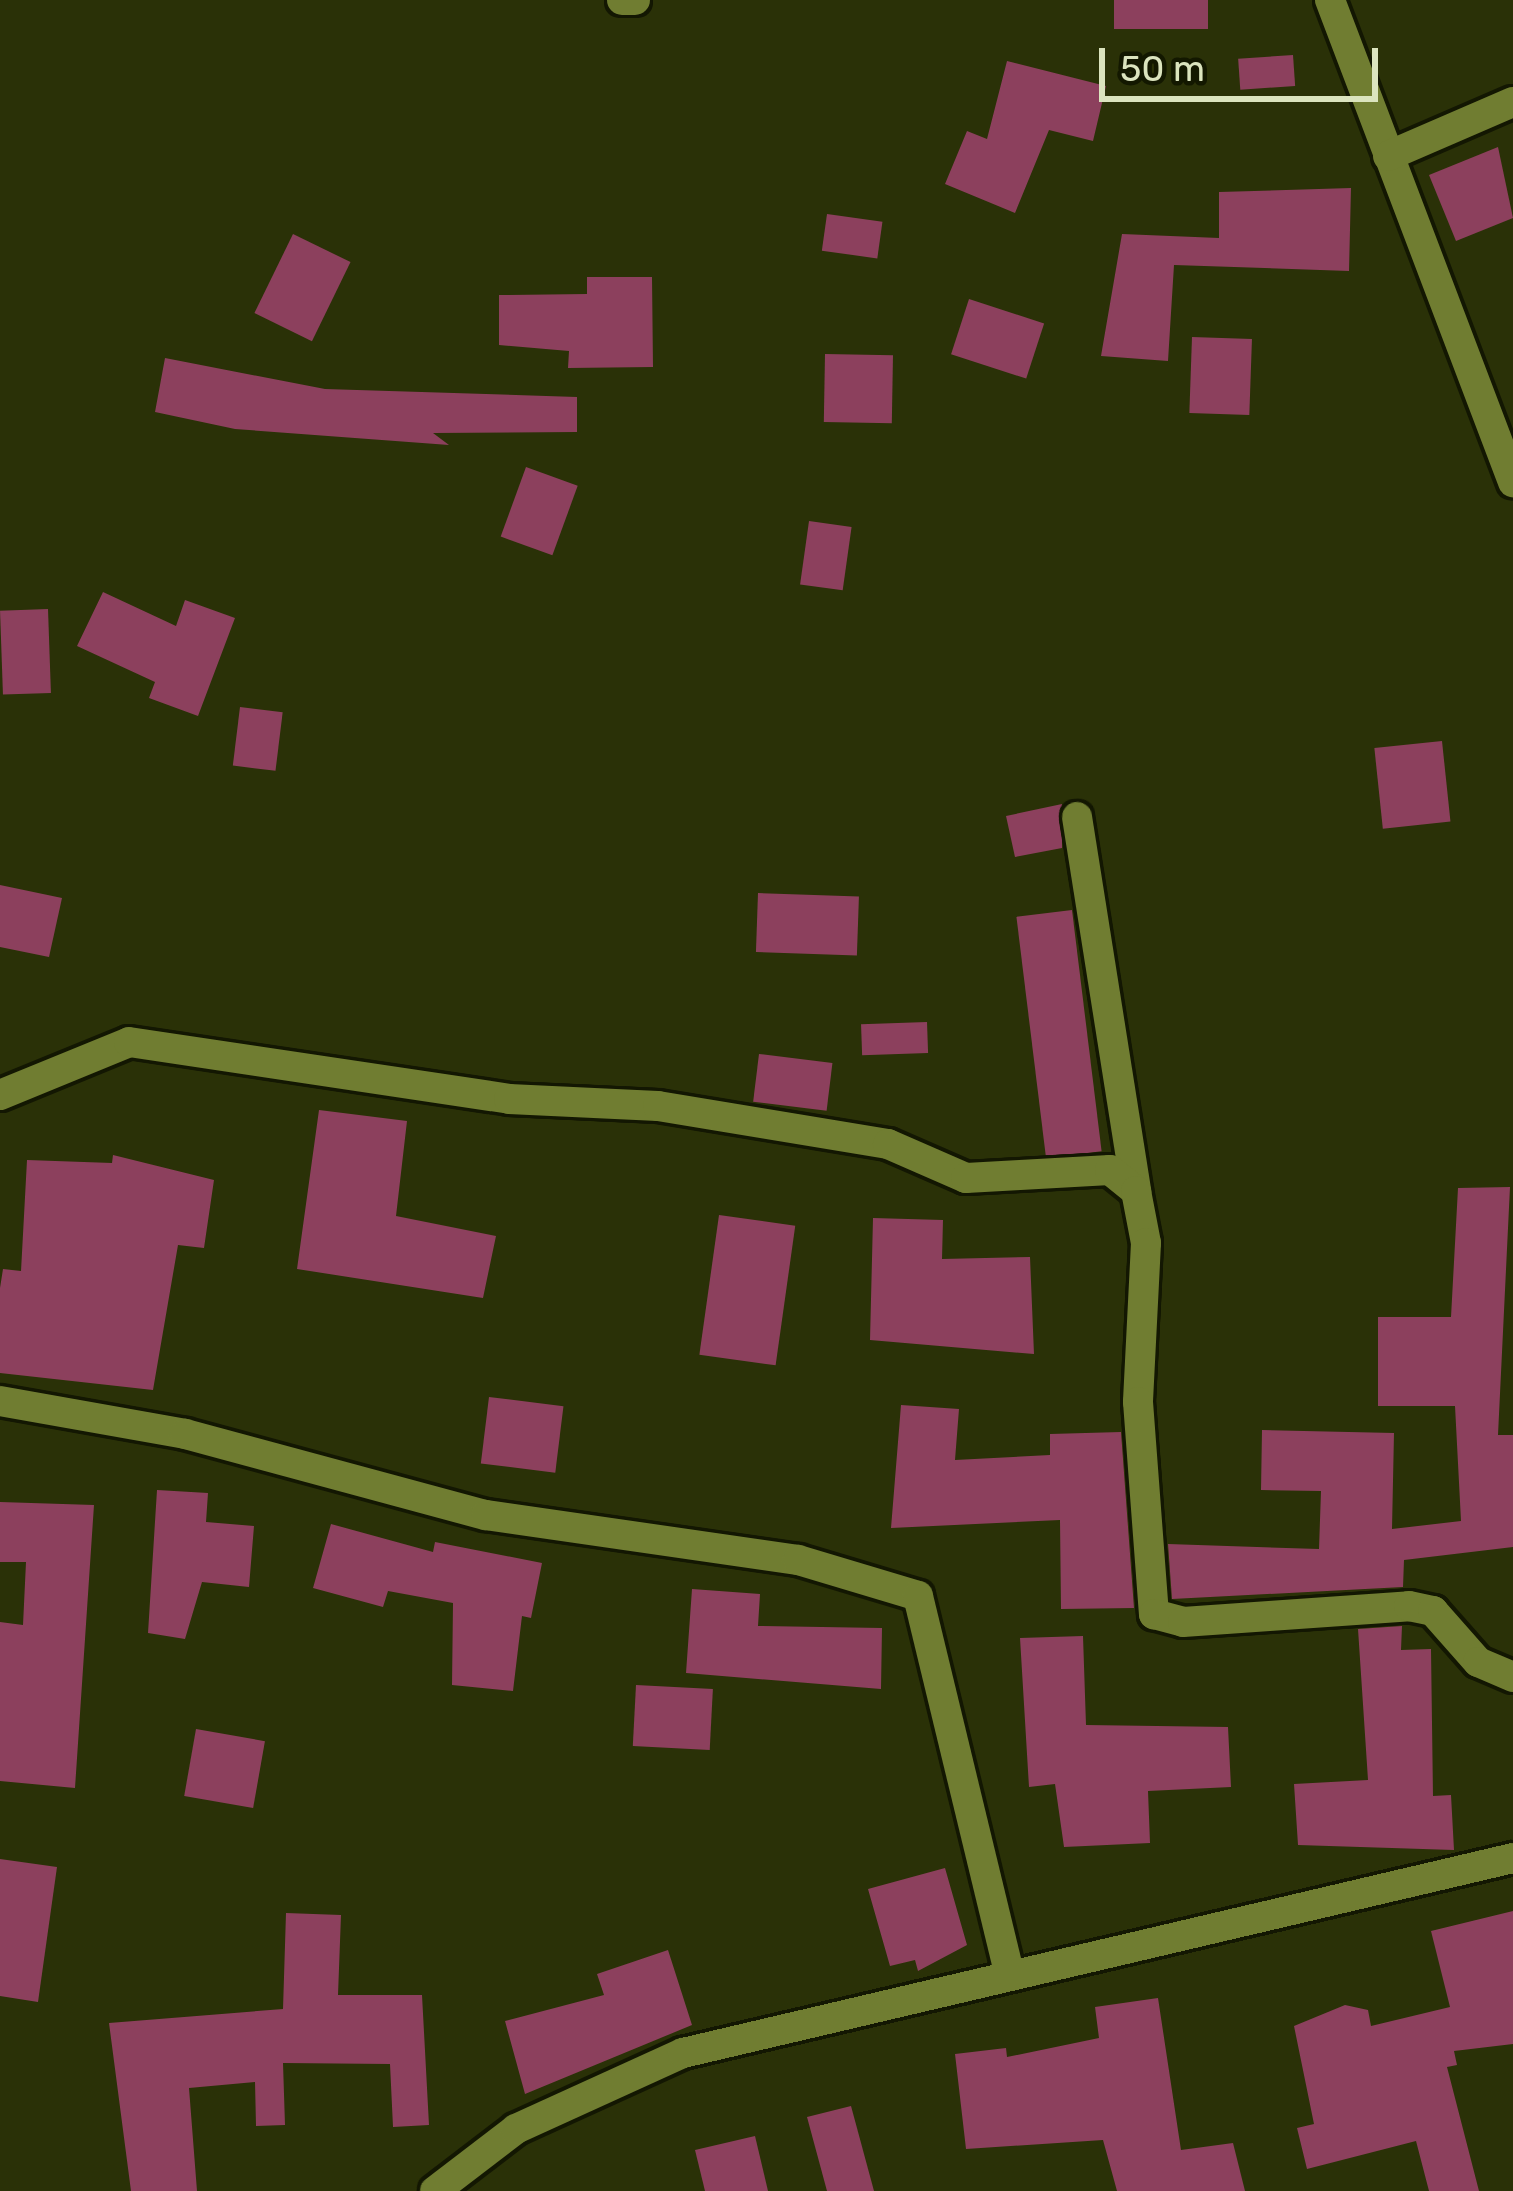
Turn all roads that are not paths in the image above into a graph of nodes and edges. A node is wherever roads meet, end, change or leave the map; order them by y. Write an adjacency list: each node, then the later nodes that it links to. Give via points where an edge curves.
1 (622, 0): 2 (street)
2 (634, 0)
3 (1330, 0): 5 (street)
4 (1513, 102): 5 (street)
5 (1388, 156): 6 (street)
6 (1513, 482)
7 (1077, 818): 9 (street)
8 (0, 1095): 9 (street, via 129,1042 509,1099 658,1106 888,1144 966,1178 1110,1170)
9 (1136, 1191): 11 (street, via 1149,1300 1138,1402 1154,1613 1183,1622 1409,1606 1433,1611 1478,1662)
10 (0, 1401): 13 (street, via 184,1434 486,1515 799,1560 917,1596)
11 (1513, 1677)
12 (1513, 1858): 13 (street, via 1370,1886 1281,1919)
13 (1009, 1971): 14 (street, via 683,2053 563,2103)
14 (435, 2191)

